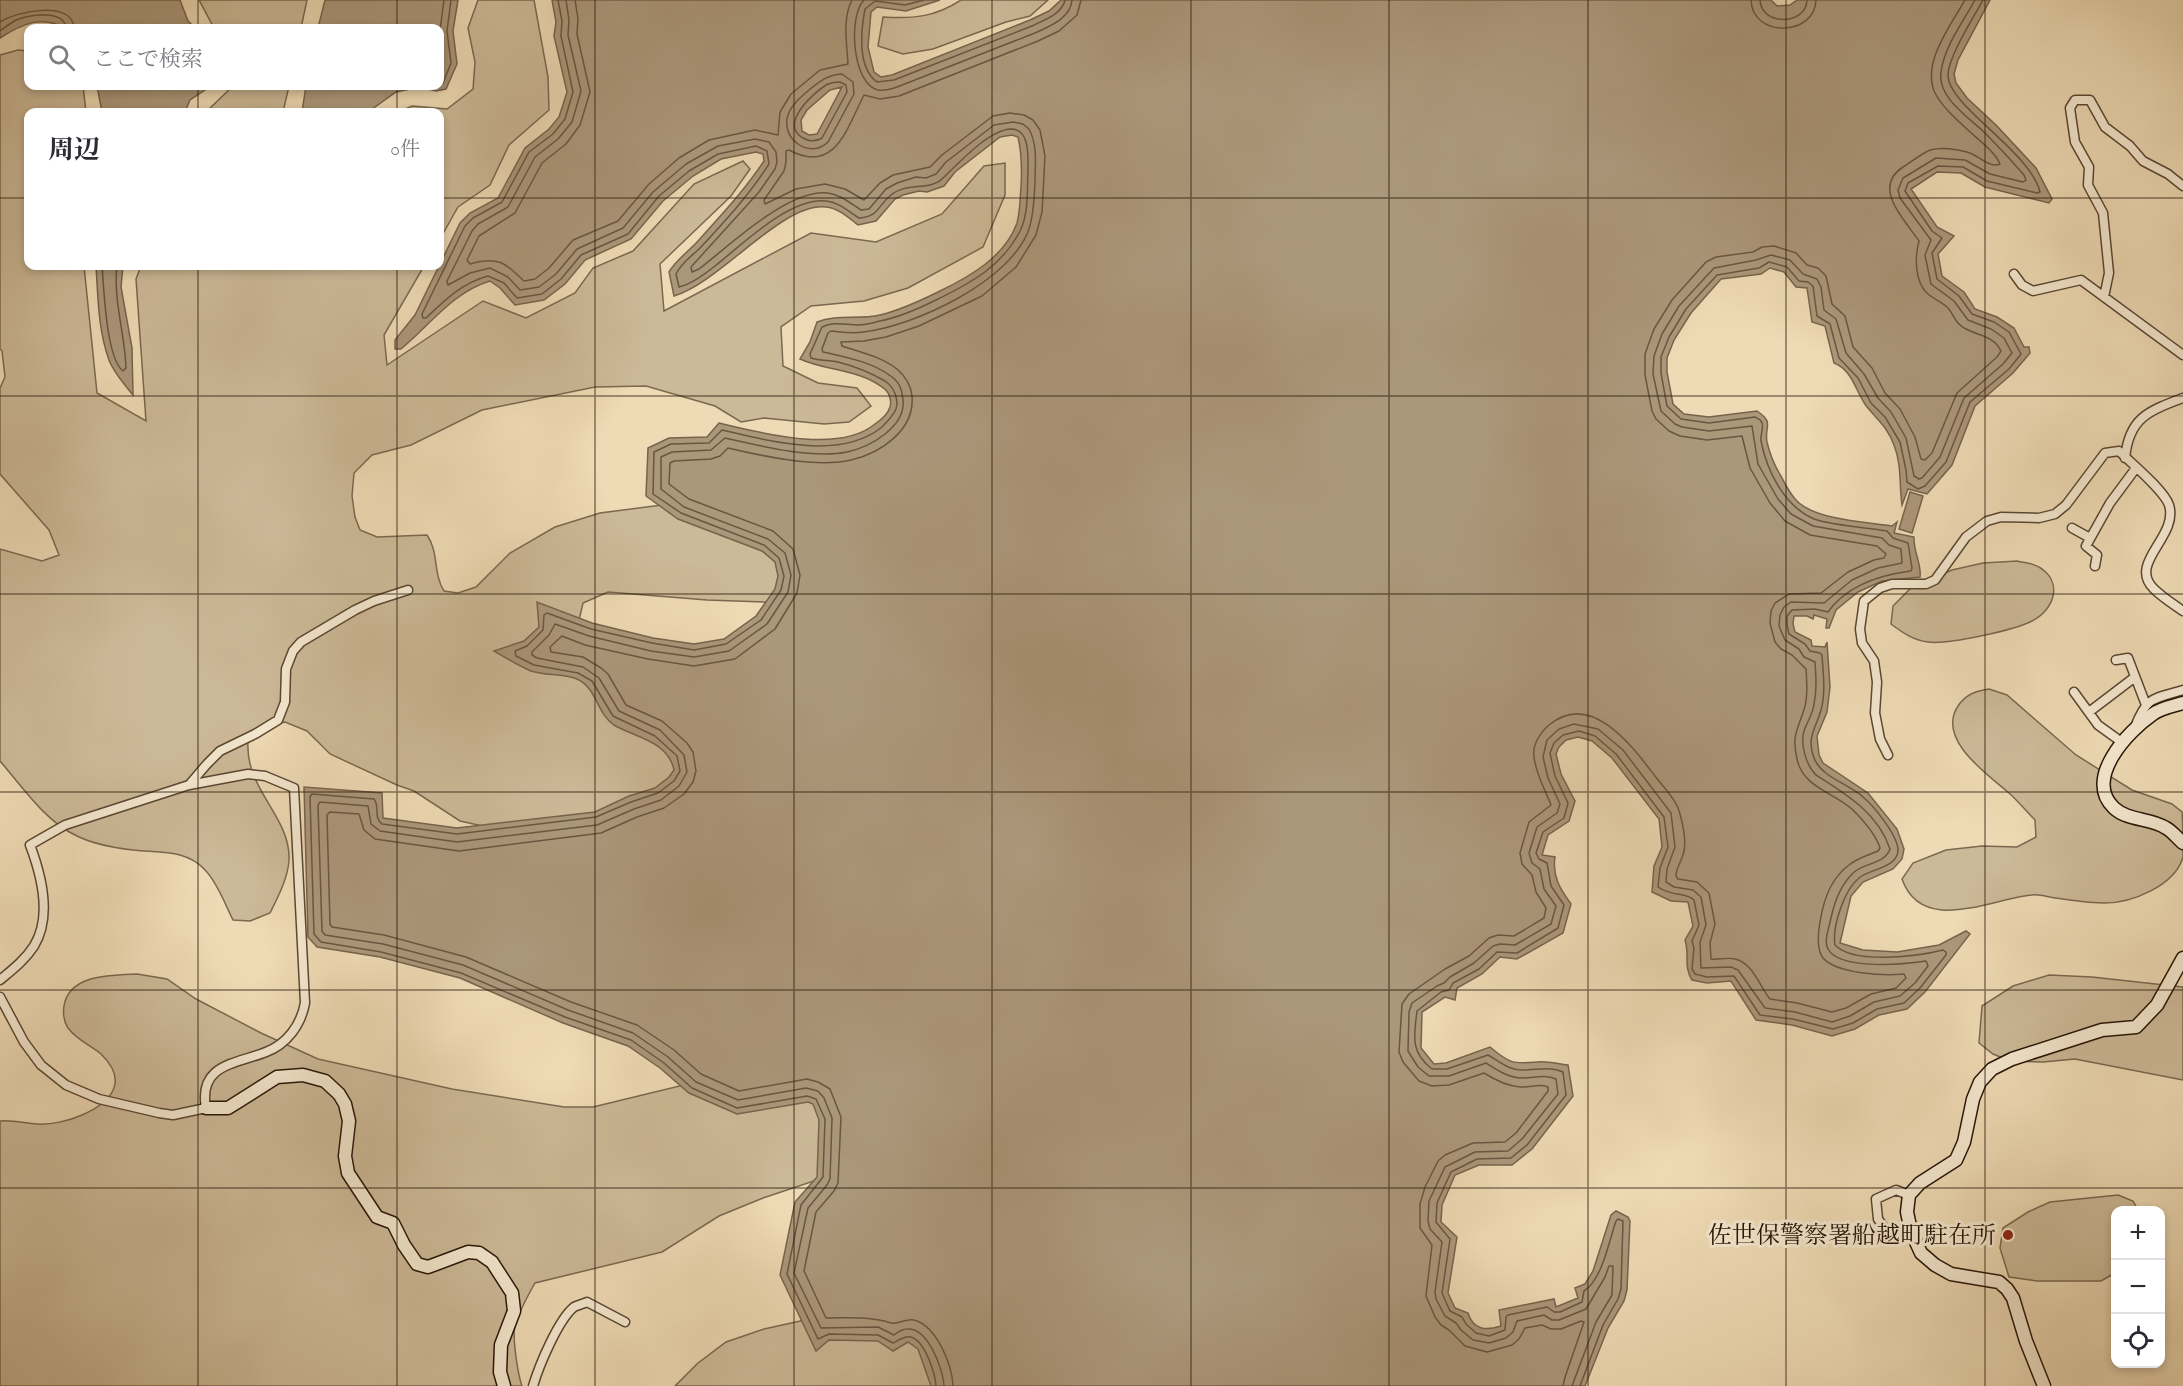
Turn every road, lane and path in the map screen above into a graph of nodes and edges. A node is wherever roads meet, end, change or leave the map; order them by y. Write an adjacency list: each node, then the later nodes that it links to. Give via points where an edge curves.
1 (2183, 186): 3 (street, via 2143,161 2105,127 2090,100 2075,100 2070,108 2074,142 2088,167 2088,185 2103,213 2109,273)
2 (2014, 274): 3 (street, via 2033,291 2081,280)
3 (2104, 297): 4 (street)
4 (2183, 355)
5 (2183, 398): 6 (street, via 2149,412 2134,425)
6 (2125, 458): 7 (street); 22 (street, via 2119,451 2105,453 2055,514 1987,521 1966,537 1935,579 1926,584 1892,584 1864,601 1862,643 1874,661 1875,713)
7 (2136, 468): 9 (street); 12 (street, via 2169,506 2170,526 2146,564 2145,575 2152,588)
8 (2072, 528): 9 (street)
9 (2090, 538): 10 (street, via 2086,546 2097,555)
10 (2095, 566)
11 (408, 590): 23 (street, via 355,610 301,642 286,669 285,702 278,720 220,751)
12 (2183, 611)
13 (2116, 660): 14 (street, via 2128,658)
14 (2135, 677): 18 (street); 19 (street)
15 (2183, 690): 18 (street, via 2155,698)
16 (2074, 692): 19 (street)
17 (2183, 703): 20 (street, via 2155,712)
18 (2146, 705): 20 (street)
19 (2089, 712): 21 (street, via 2098,725)
20 (2135, 728): 21 (street)
21 (2123, 743): 24 (street, via 2110,760 2104,777 2105,795 2115,809 2166,828)
22 (1888, 755)
23 (189, 785): 26 (street, via 65,825 30,844 44,904 40,928 34,946); 28 (street, via 248,774 265,776 294,788 300,893 303,1014 282,1043 214,1073 203,1094)
24 (2183, 843)
25 (2183, 958): 29 (street, via 2157,1005 2136,1026 2102,1030 1992,1069 1980,1082 1956,1160 1920,1182)
26 (0, 980)
27 (0, 997): 28 (street, via 24,1042 42,1065 66,1085 99,1099 159,1113 173,1115)
28 (206, 1108): 32 (street, via 228,1108 277,1077 303,1075 325,1081 339,1094 349,1121 345,1156 348,1173 377,1217 393,1223 417,1264 428,1267 468,1252 479,1253 492,1262 512,1293 514,1311 501,1345)
29 (1909, 1195): 30 (street, via 1896,1190 1875,1199 1878,1219); 34 (street, via 1907,1212 1921,1253 1951,1274 1999,1282 2007,1289)
30 (1890, 1236)
31 (625, 1322): 33 (street, via 587,1302 575,1307 546,1351)
32 (504, 1386)
33 (533, 1386)
34 (2044, 1386)

